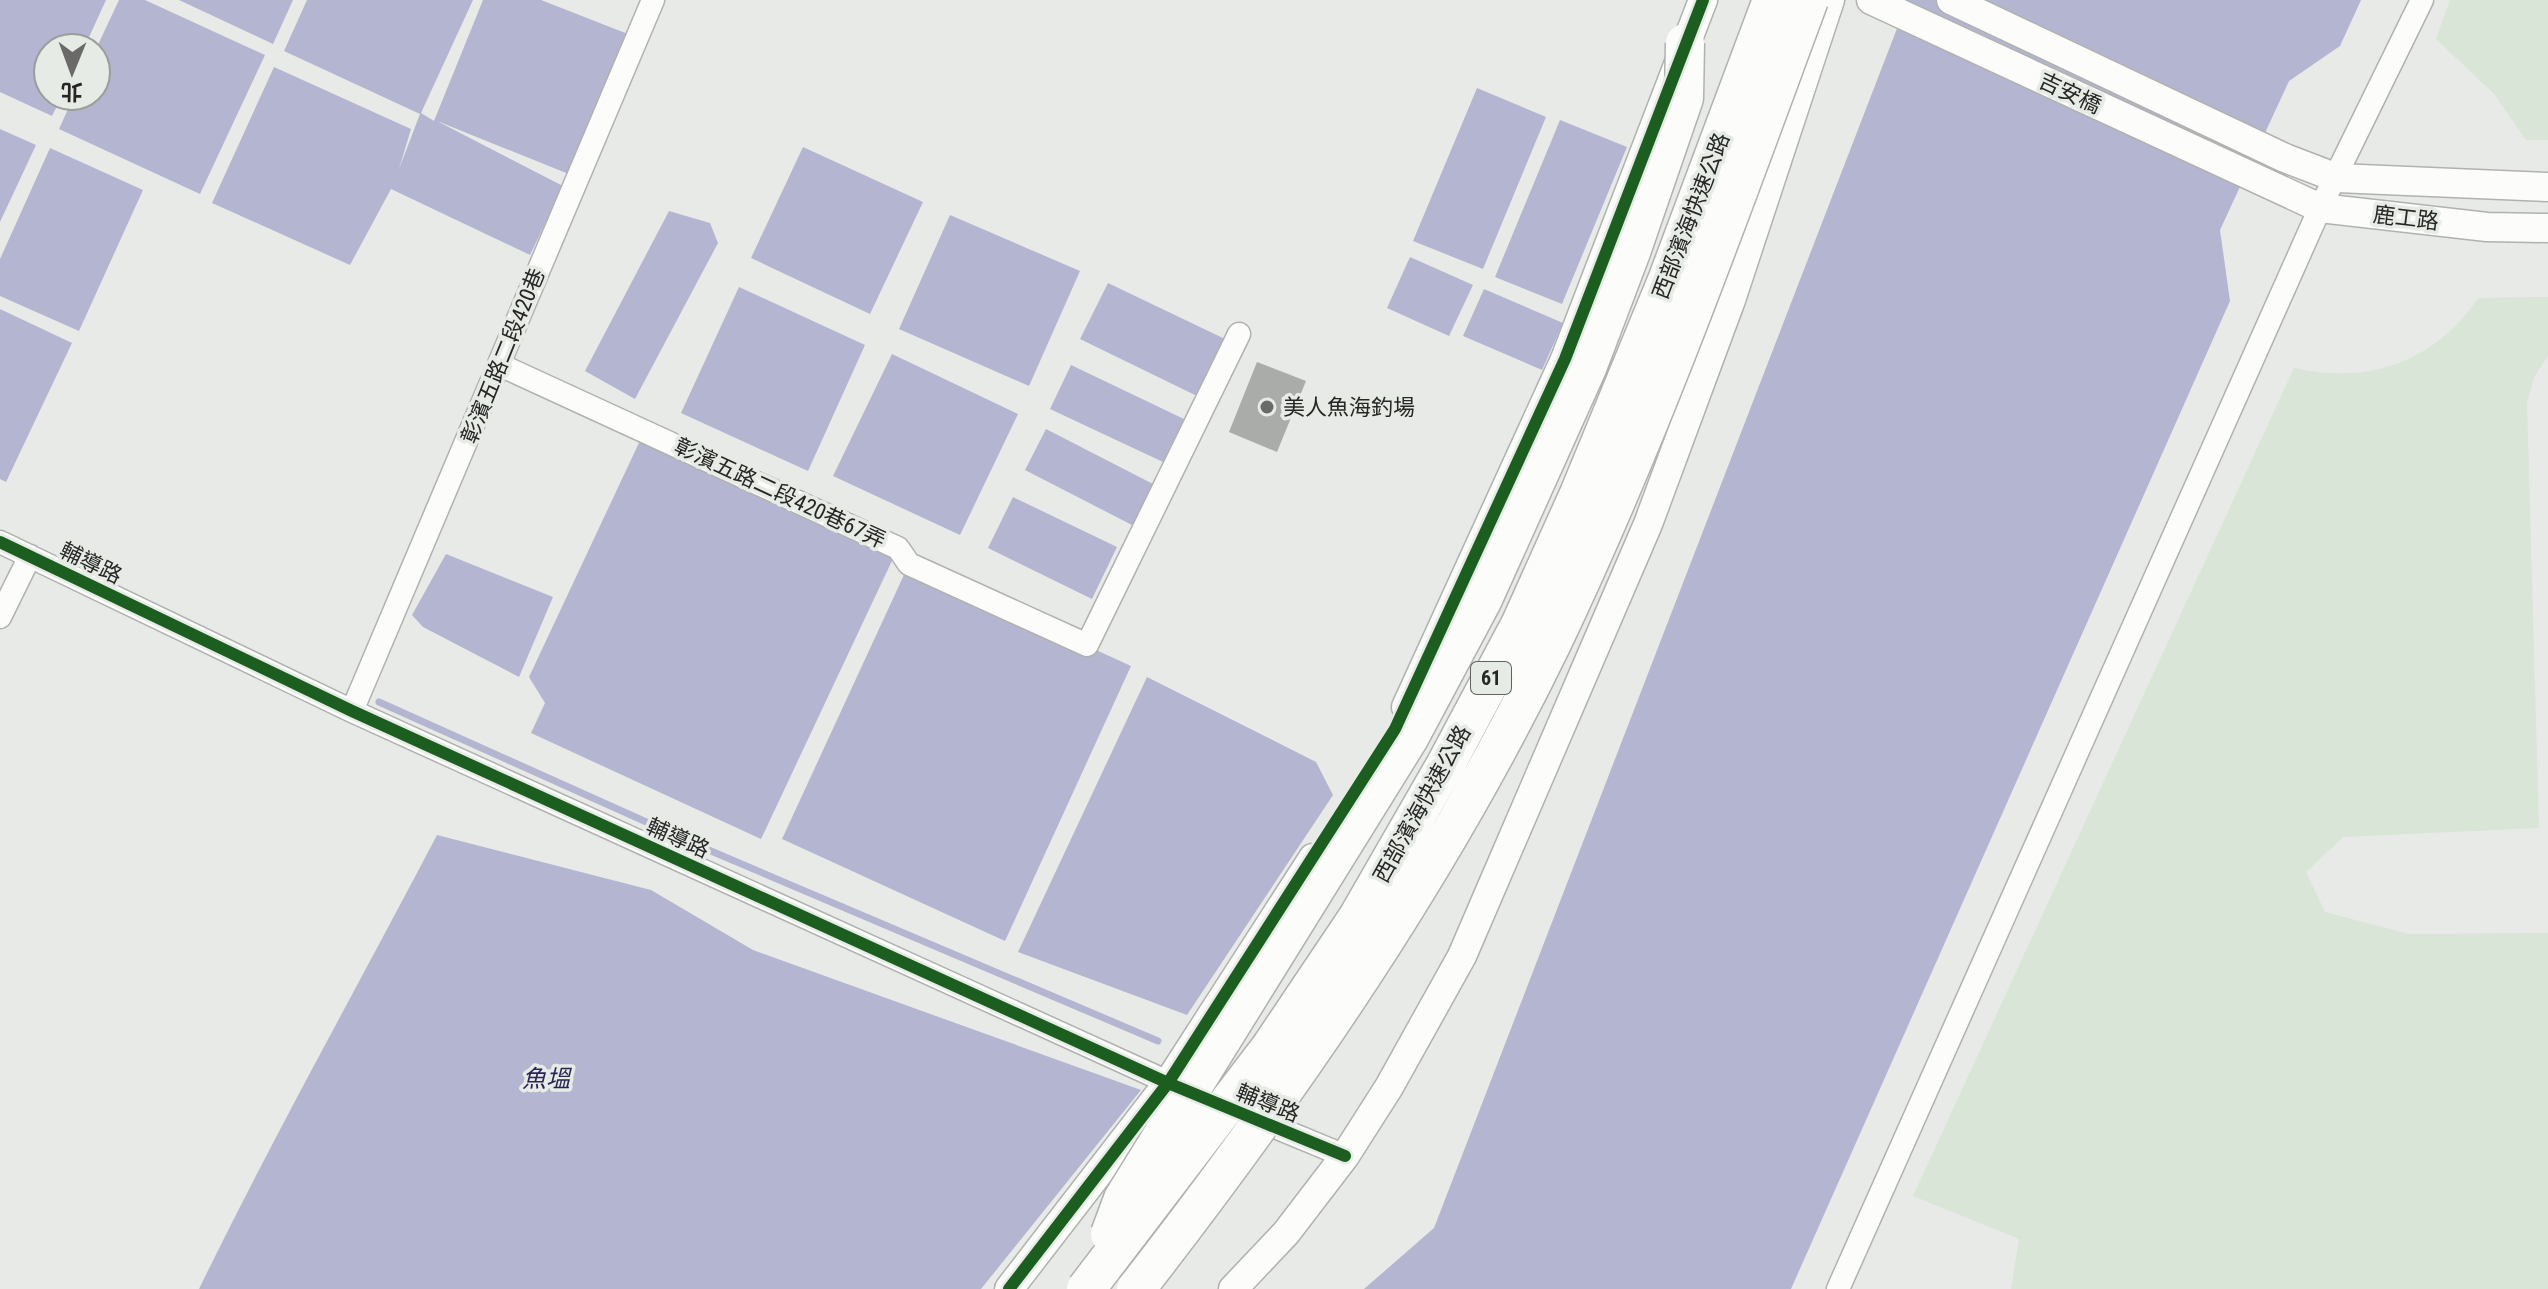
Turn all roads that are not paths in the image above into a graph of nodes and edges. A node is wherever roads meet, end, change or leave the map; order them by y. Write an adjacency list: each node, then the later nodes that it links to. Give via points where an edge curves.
1 (653, 0): 18 (street, 彰濱五路二段420巷)
2 (1703, 0): 9 (street)
3 (1772, 0): 25 (highway, 西部濱海快速公路 / 61, bridge, via 1668,278 1520,625 1358,917 1270,1048)
4 (1809, 0): 27 (highway, 西部濱海快速公路 / 61, bridge, via 1655,411 1552,643 1390,935 1214,1189)
5 (1830, 0): 10 (street)
6 (1871, 0): 13 (street, 吉安橋)
7 (1951, 0): 11 (street, 吉安橋)
8 (2422, 0): 12 (street)
9 (1685, 43): 23 (street, via 1565,359 1395,729); 25 (highway, bridge, via 1684,98 1631,252 1587,368 1483,599 1409,738 1123,1199)
10 (1798, 92): 24 (street, via 1731,300 1648,524 1462,956); 28 (highway, via 1754,169 1672,408 1627,516 1568,647 1494,785 1405,947 1232,1207 1175,1271)
11 (2285, 158): 12 (street, 鹿工路)
12 (2337, 178): 14 (street, 鹿工路); 15 (street)
13 (2268, 186): 15 (street, 鹿工路)
14 (2548, 187)
15 (2320, 208): 16 (street, 鹿工路, via 2487,227); 30 (street)
16 (2548, 228)
17 (1239, 334): 18 (street, 彰濱五路二段420巷67弄, via 1087,645 909,564 898,548)
18 (500, 365): 22 (street, 彰濱五路二段420巷)
19 (0, 542): 20 (street, 輔導路)
20 (30, 556): 21 (street); 22 (street, 輔導路)
21 (0, 617)
22 (352, 711): 23 (street, 輔導路)
23 (1168, 1083): 24 (street, 輔導路); 26 (street)
24 (1345, 1156): 29 (street, via 1286,1233)
25 (1090, 1283)
26 (1009, 1289)
27 (1136, 1289)
28 (1150, 1289)
29 (1233, 1289)
30 (1838, 1289)

